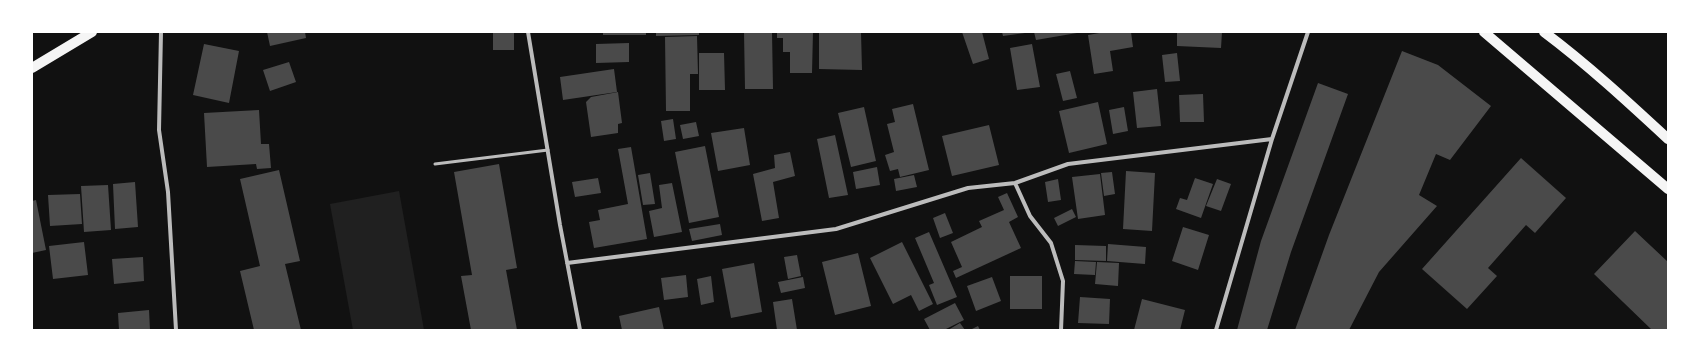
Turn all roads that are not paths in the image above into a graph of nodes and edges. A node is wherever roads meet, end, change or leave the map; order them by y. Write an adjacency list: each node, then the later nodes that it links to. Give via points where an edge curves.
1 (92, 32): 7 (main road)
2 (161, 32): 15 (street, via 159,130 168,192)
3 (528, 32): 10 (street)
4 (1308, 32): 8 (street)
5 (1484, 32): 13 (main road)
6 (1544, 32): 9 (main road)
7 (32, 68)
8 (1272, 139): 12 (street, via 1068,164); 18 (street)
9 (1668, 139)
10 (548, 150): 11 (lane); 14 (street)
11 (435, 164)
12 (1015, 183): 14 (street, via 968,188 836,229); 17 (street, via 1030,216 1051,243 1063,281)
13 (1668, 189)
14 (567, 263): 16 (street)
15 (176, 330)
16 (580, 330)
17 (1062, 330)
18 (1216, 330)

